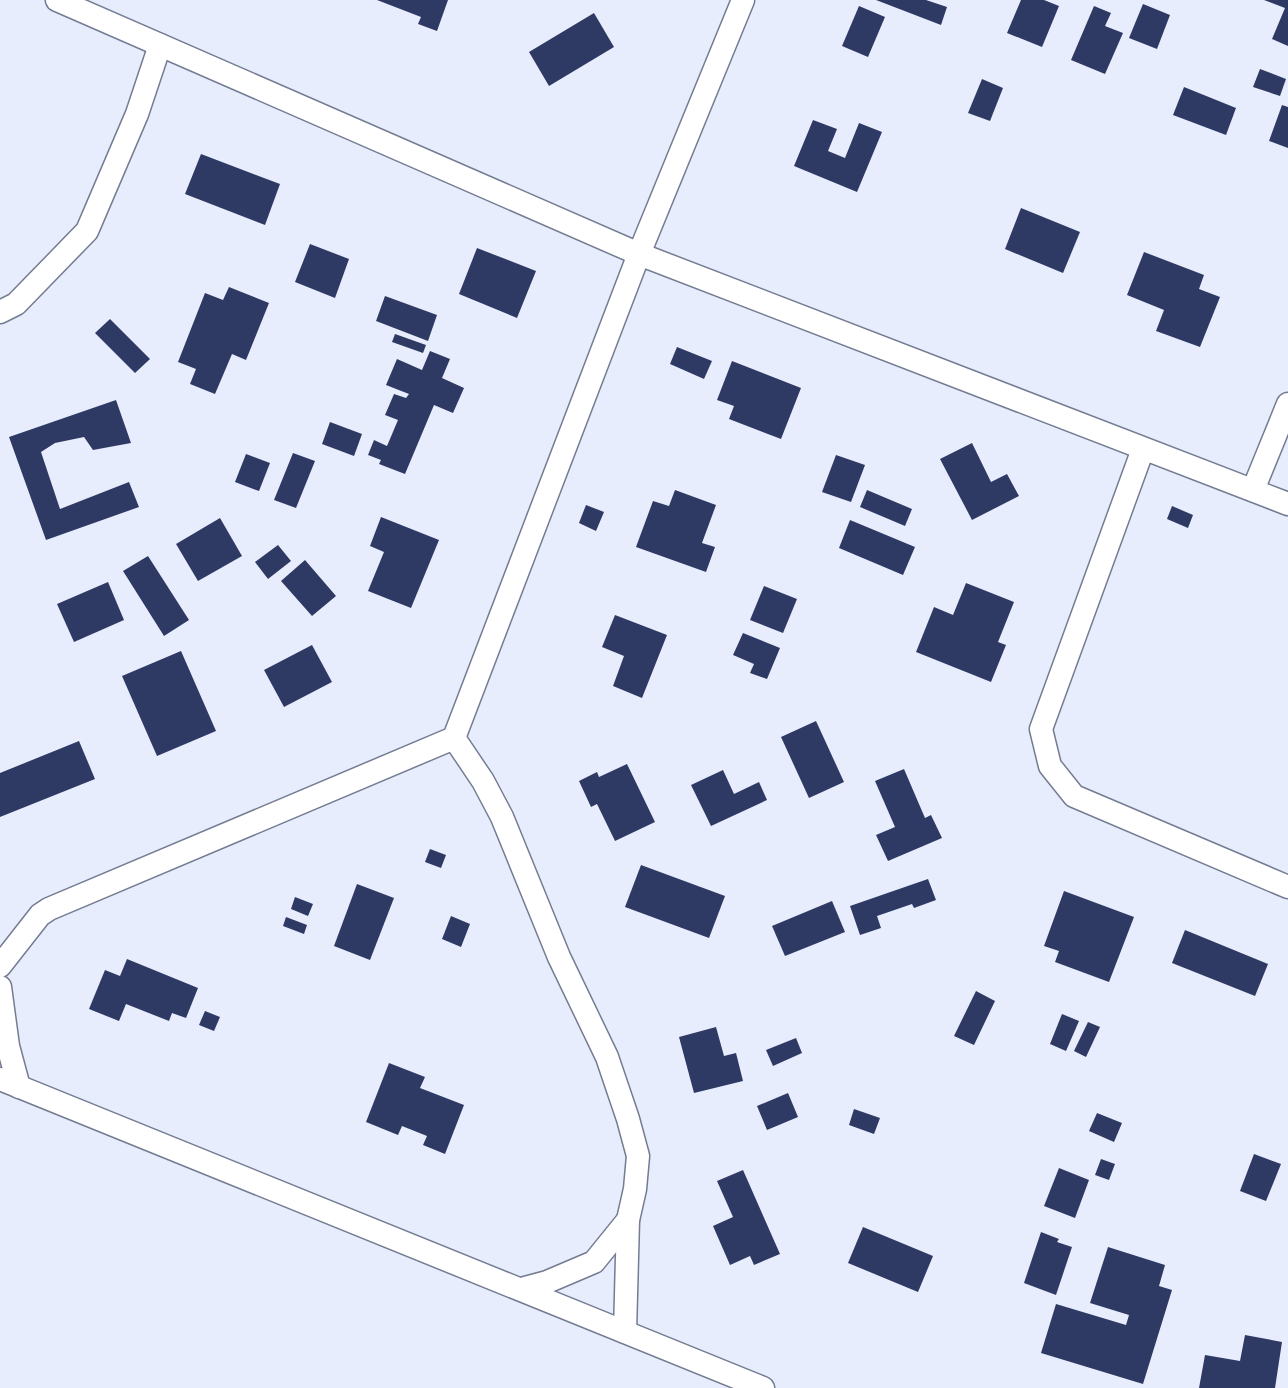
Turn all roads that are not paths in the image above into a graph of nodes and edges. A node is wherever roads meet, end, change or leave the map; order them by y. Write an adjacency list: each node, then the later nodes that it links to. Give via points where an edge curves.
1 (57, 0): 3 (street)
2 (743, 0): 4 (street)
3 (160, 45): 4 (street); 5 (street, via 137,114 87,232 16,304)
4 (639, 254): 7 (street); 10 (street)
5 (0, 312)
6 (1288, 404): 8 (street)
7 (1143, 449): 8 (street); 11 (street, via 1041,729 1050,766 1074,796)
8 (1253, 490): 9 (street)
9 (1288, 504)
10 (454, 738): 12 (street, via 49,909); 15 (street, via 502,817 559,957 607,1057 638,1156)
11 (1288, 887)
12 (0, 966)
13 (0, 987): 14 (street)
14 (9, 1083): 16 (street)
15 (628, 1220): 16 (street, via 594,1262); 17 (street)
16 (521, 1290): 17 (street)
17 (625, 1332): 18 (street)
18 (763, 1388)

